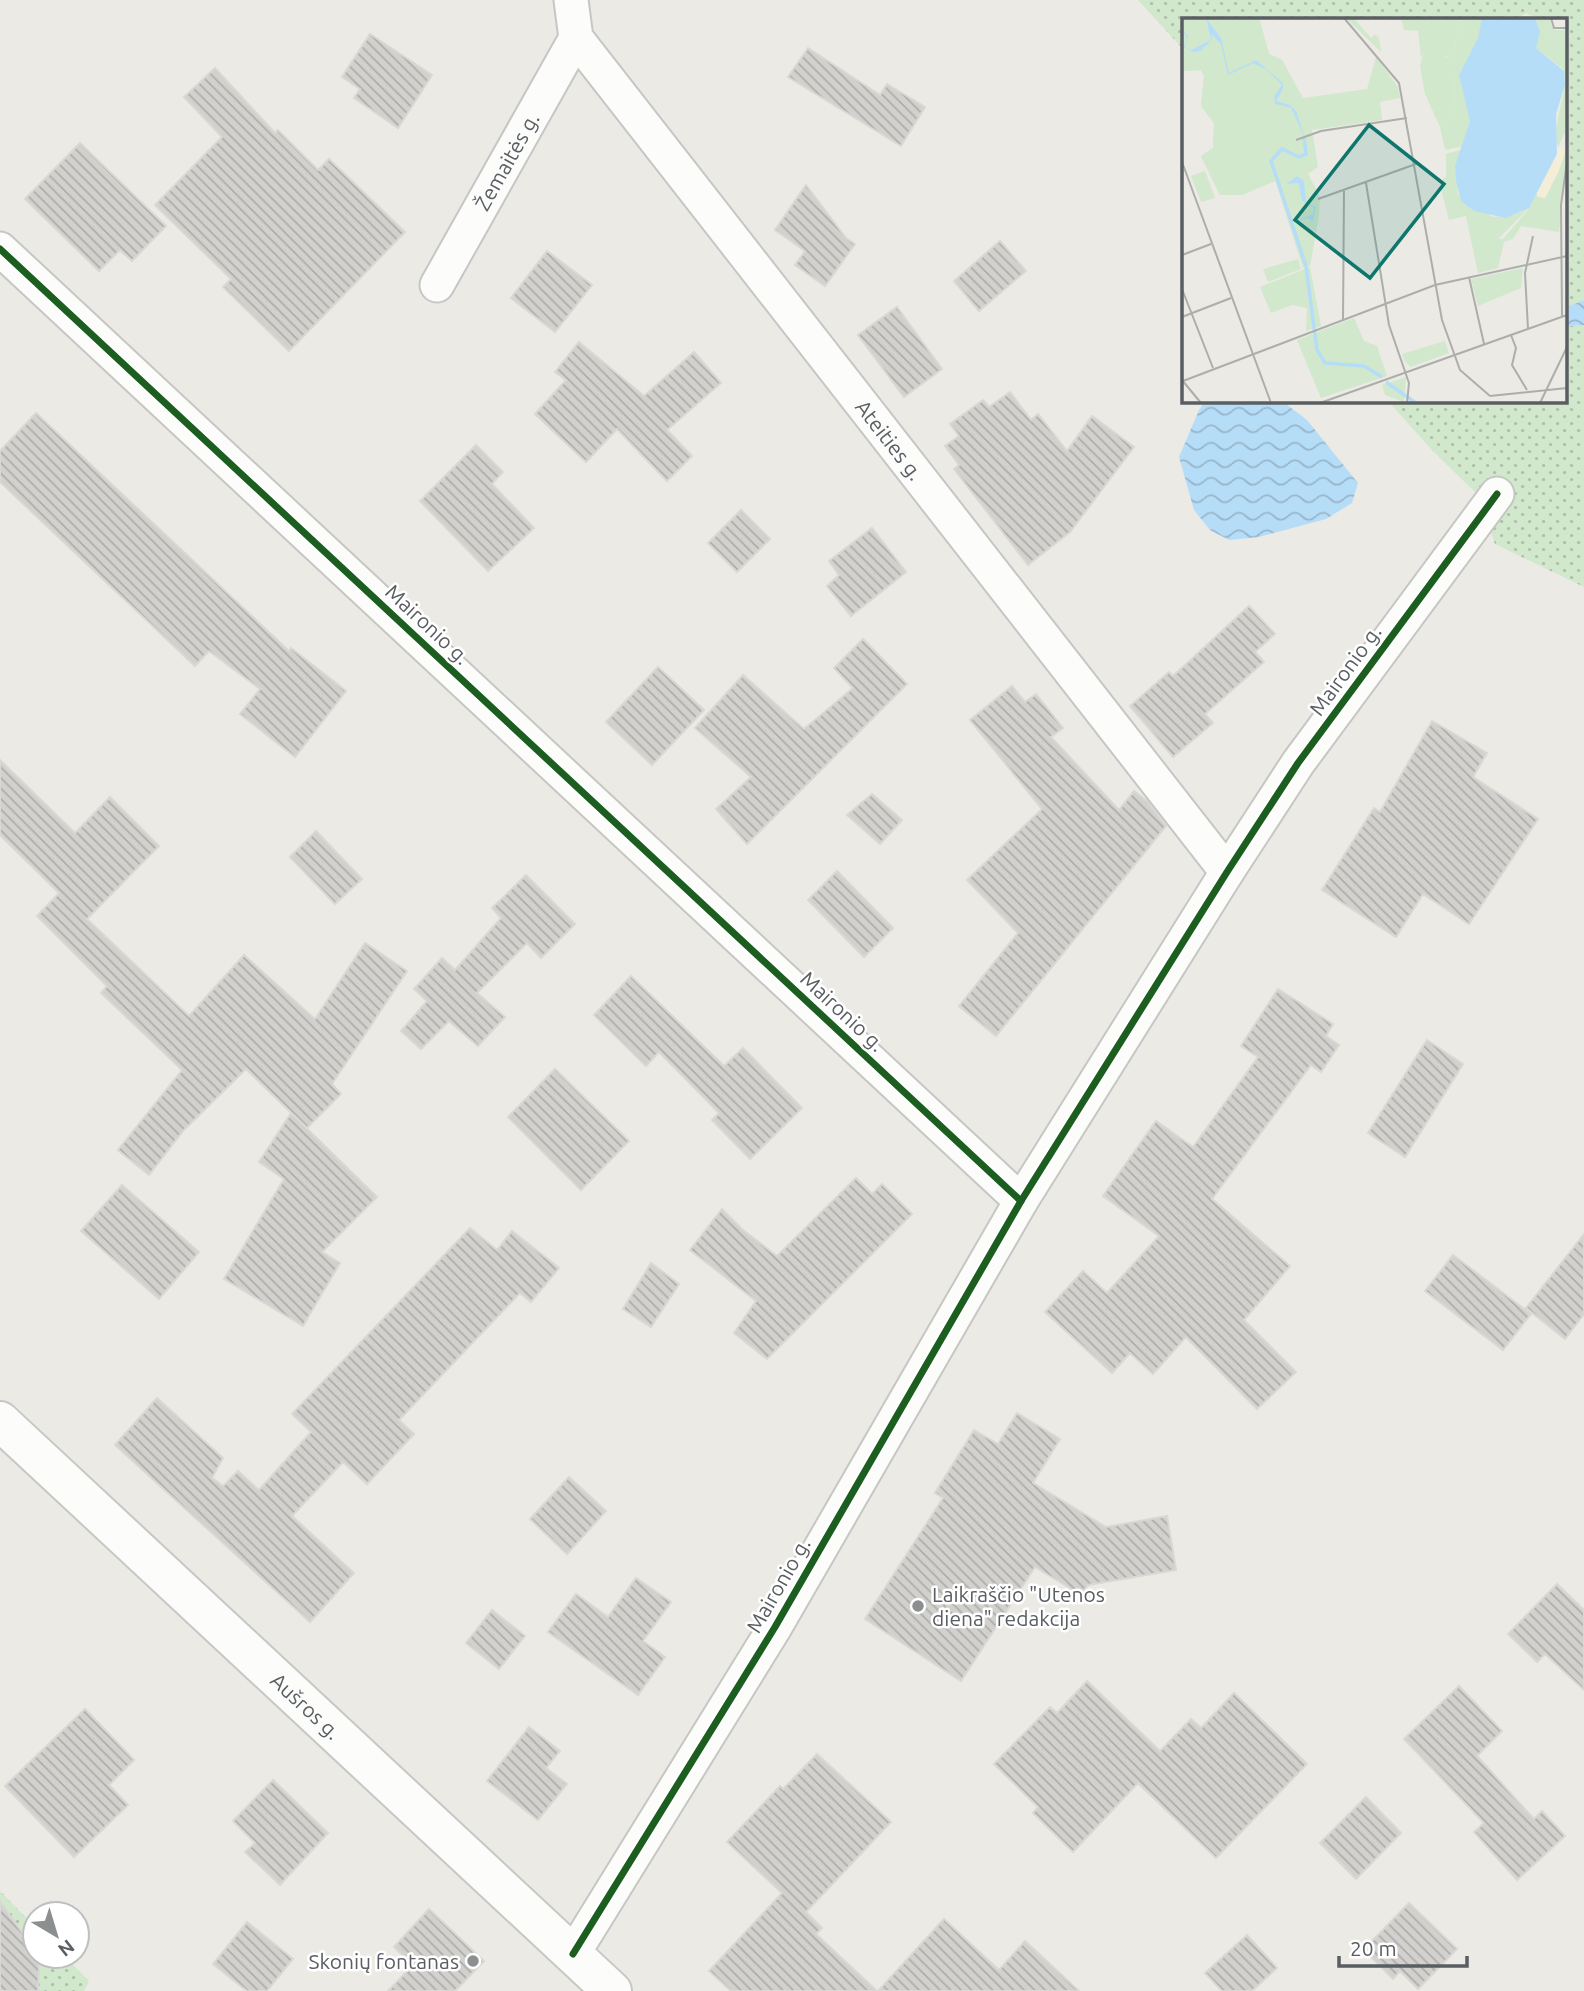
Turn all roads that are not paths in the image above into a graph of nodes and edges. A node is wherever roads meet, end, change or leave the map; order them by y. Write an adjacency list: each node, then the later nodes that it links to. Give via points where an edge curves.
1 (571, 0): 2 (street)
2 (576, 38): 4 (street, Žemaitės g.); 6 (street, Ateities g.)
3 (0, 249): 7 (street, Maironio g.)
4 (437, 285)
5 (1497, 494): 6 (street, Maironio g., via 1298,763)
6 (1227, 872): 7 (street, Maironio g.)
7 (1021, 1201): 9 (street, Maironio g., via 775,1628)
8 (0, 1421): 9 (street, Aušros g.)
9 (573, 1954): 10 (street, Aušros g.)
10 (612, 1991)

